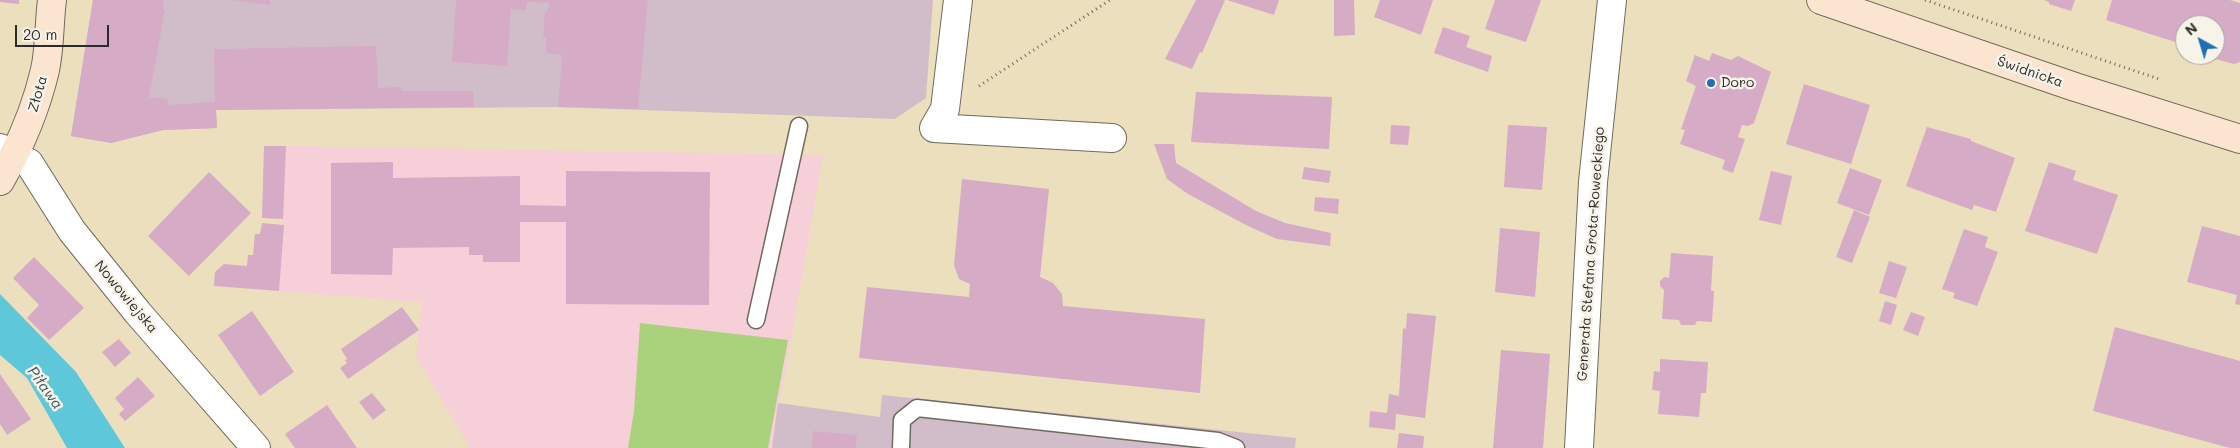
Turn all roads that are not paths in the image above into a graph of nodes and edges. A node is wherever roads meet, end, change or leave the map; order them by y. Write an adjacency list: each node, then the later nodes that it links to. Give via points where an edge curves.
1 (52, 0): 8 (street, Złota, via 45,68 31,117)
2 (958, 0): 6 (street, via 945,108 934,128)
3 (1612, 0): 14 (street, Generała Stefana Grota-Roweckiego, via 1593,182)
4 (1821, 0): 7 (street, Świdnicka, via 2074,87)
5 (798, 126): 10 (lane)
6 (1112, 138)
7 (2240, 139)
8 (7, 152): 9 (street, Złota); 11 (street, Nowowiejska, via 29,163 72,231 138,313)
9 (0, 181)
10 (756, 320)
11 (256, 448)
12 (901, 448): 13 (lane, via 902,420 917,408 1218,441)
13 (1236, 448)
14 (1580, 448)

